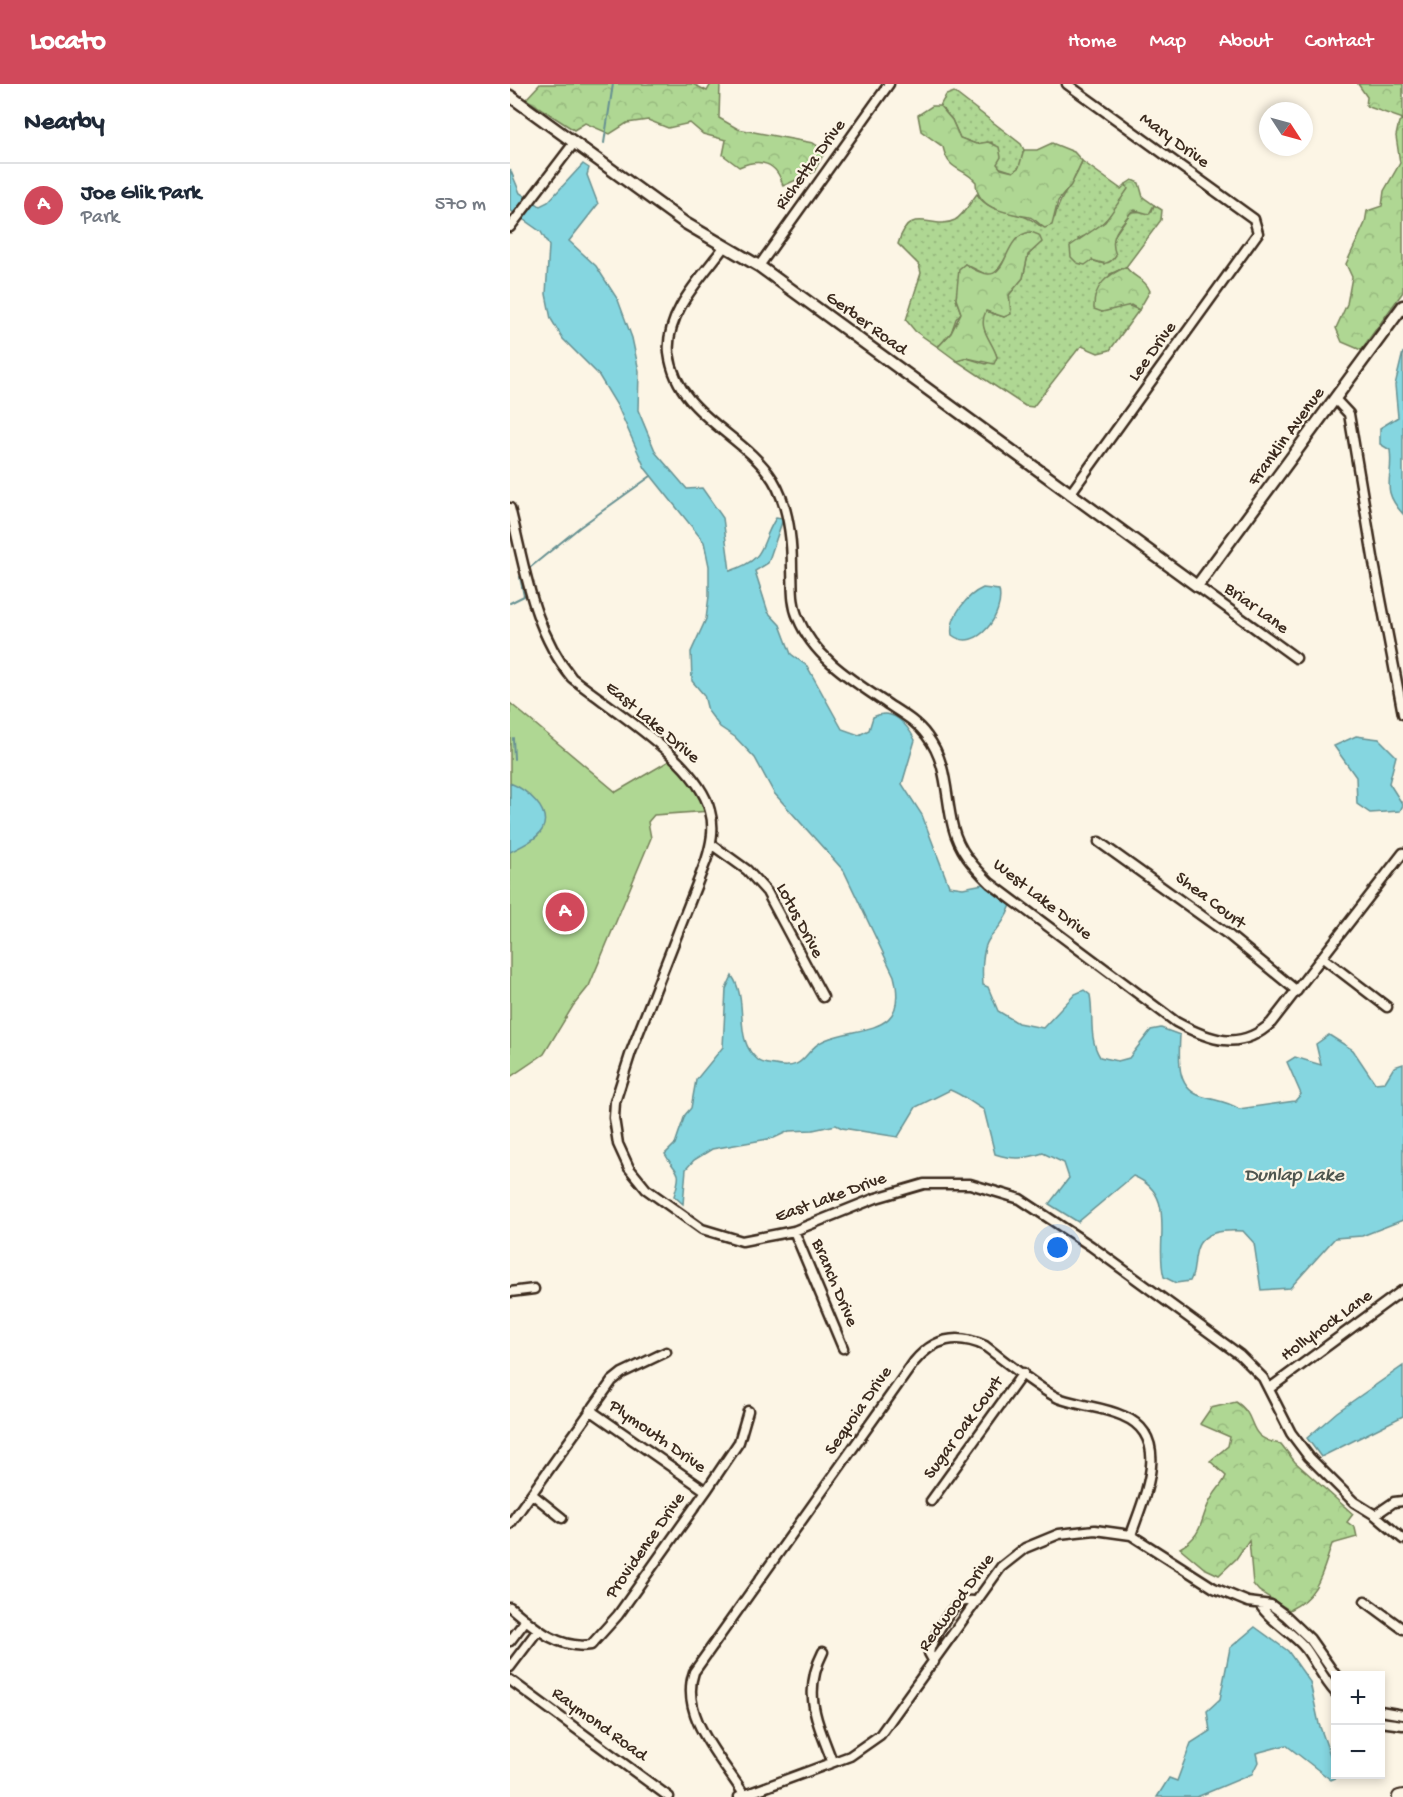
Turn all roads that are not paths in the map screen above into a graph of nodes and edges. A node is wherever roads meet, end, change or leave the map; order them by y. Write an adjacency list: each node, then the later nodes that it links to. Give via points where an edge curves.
1 (889, 84): 8 (street, Richetta Drive)
2 (1067, 84): 6 (street, Mary Drive, via 1254,219)
3 (510, 96): 4 (street, Gerber Road)
4 (574, 143): 5 (street); 7 (street, Gerber Road)
5 (512, 224)
6 (1258, 228): 11 (street, Lee Drive, via 1257,238)
7 (724, 247): 8 (street, Gerber Road); 20 (street, West Lake Drive, via 672,325 669,354 675,374 697,409 754,458 773,481 788,519 794,605 802,626 840,671 911,720 928,737 945,775 957,838 971,864 1010,899 1165,1013 1206,1037 1228,1042 1258,1034)
8 (759, 266): 11 (street, Gerber Road)
9 (1403, 306): 10 (street, Franklin Avenue)
10 (1335, 399): 13 (street, Franklin Avenue); 15 (street, via 1349,414)
11 (1070, 494): 13 (street, Gerber Road)
12 (510, 508): 17 (street, East Lake Drive, via 538,617 551,648 572,678 690,774 710,811)
13 (1197, 586): 14 (street, Briar Lane)
14 (1296, 658)
15 (1403, 714)
16 (1099, 842): 20 (street, Shea Court, via 1230,936)
17 (711, 844): 21 (street, Lotus Drive, via 747,870 767,892); 23 (street, East Lake Drive, via 617,1091 614,1118 618,1144 629,1168 646,1189 702,1229 742,1241)
18 (1403, 854): 19 (street, West Lake Drive)
19 (1323, 958): 20 (street, West Lake Drive); 22 (street)
20 (1297, 991)
21 (824, 997)
22 (1387, 1007)
23 (794, 1231): 27 (street, Branch Drive); 30 (street, East Lake Drive, via 876,1198 924,1184 956,1182 1003,1192 1035,1208 1206,1329 1248,1362)
24 (534, 1289): 26 (street)
25 (1403, 1290): 30 (street, Hollyhock Lane)
26 (510, 1292)
27 (843, 1347)
28 (666, 1352): 31 (street, via 622,1373)
29 (1023, 1373): 36 (street, Sugar Oak Court); 40 (street, Sequoia Drive, via 1059,1399 1123,1415 1146,1436 1152,1472); 61 (street, Sequoia Drive, via 972,1340 945,1339 925,1350 694,1672 690,1696 694,1712)
30 (1269, 1388): 37 (street, East Lake Drive, via 1309,1457 1354,1502)
31 (590, 1410): 33 (street, Plymouth Drive); 34 (street)
32 (748, 1411): 33 (street, Providence Drive, via 739,1442)
33 (706, 1491): 48 (street, Providence Drive, via 618,1615 591,1645 570,1646)
34 (532, 1494): 38 (street); 39 (street)
35 (1403, 1501): 37 (street, via 1394,1502)
36 (931, 1502)
37 (1375, 1515): 41 (street, East Lake Drive)
38 (562, 1518)
39 (510, 1524)
40 (1131, 1535): 42 (street, Redwood Drive, via 1083,1530 1036,1542 1006,1562); 44 (street, Redwood Drive, via 1203,1582)
41 (1403, 1539)
42 (977, 1601): 51 (street, Redwood Drive); 51 (street, via 962,1602 930,1642 928,1653)
43 (1365, 1601): 47 (street)
44 (1261, 1606): 53 (street, Redwood Drive, via 1271,1605 1299,1626); 55 (street, Redwood Drive, via 1305,1648)
45 (510, 1607): 46 (street)
46 (526, 1620): 48 (street); 49 (street)
47 (1403, 1629)
48 (538, 1630): 52 (street)
49 (510, 1641)
50 (823, 1652): 60 (street, via 812,1690 816,1717)
51 (934, 1662): 60 (street, Redwood Drive, via 880,1736 859,1751)
52 (510, 1667)
53 (1331, 1671)
54 (510, 1680): 62 (street, Raymond Road)
55 (1331, 1687)
56 (1385, 1712): 57 (street)
57 (1403, 1715)
58 (1385, 1723): 59 (street)
59 (1403, 1725)
60 (832, 1761): 61 (street, Redwood Drive)
61 (741, 1795)
62 (669, 1797)

